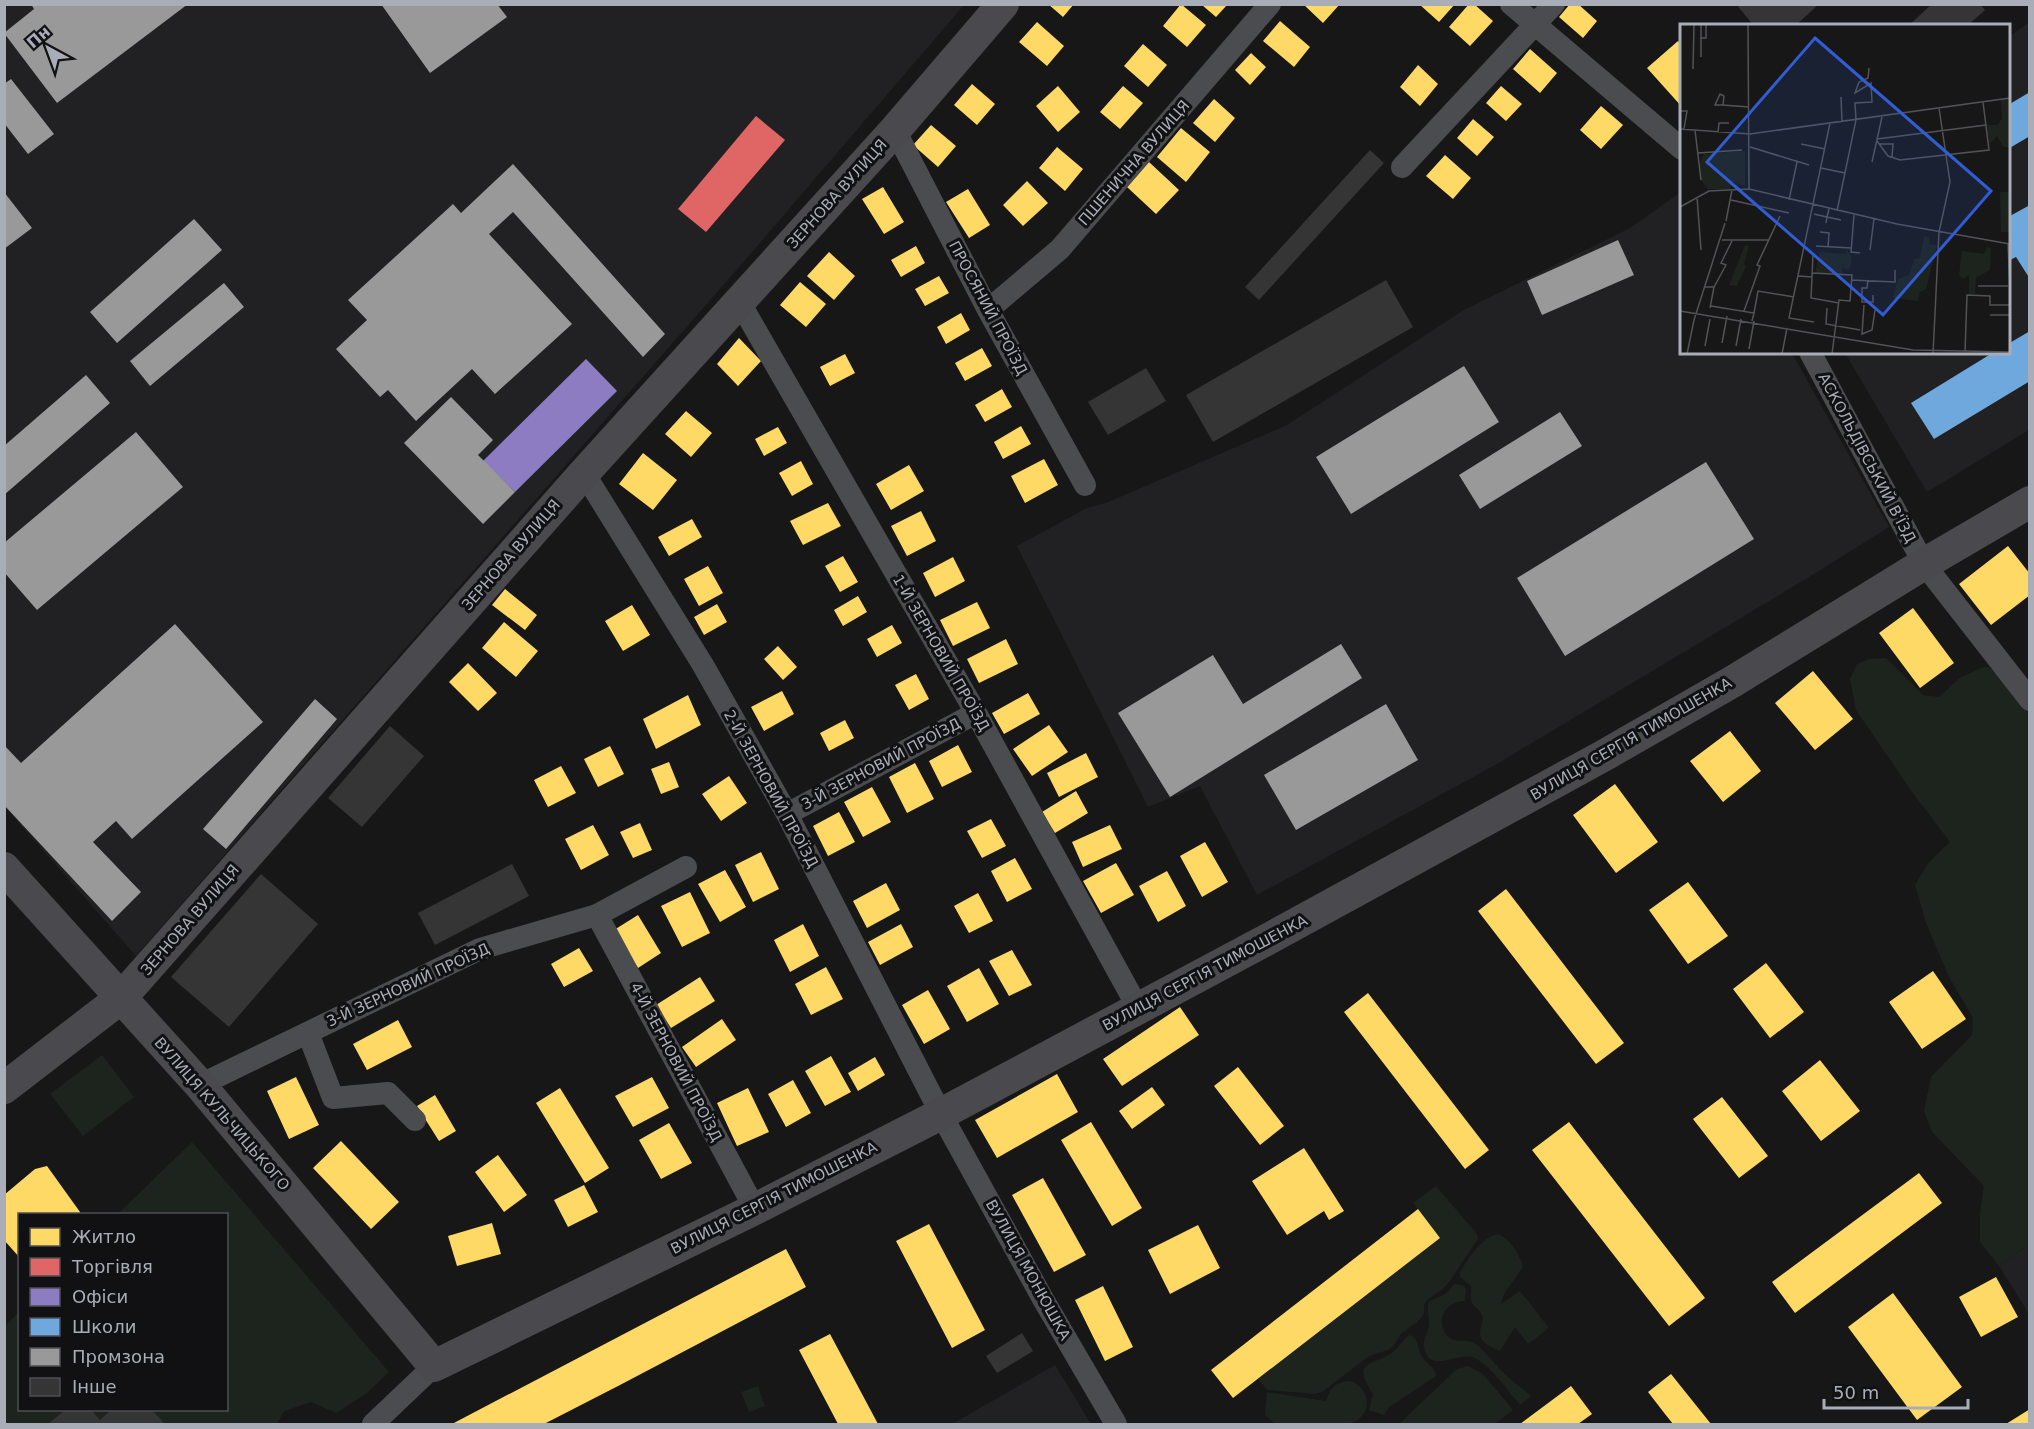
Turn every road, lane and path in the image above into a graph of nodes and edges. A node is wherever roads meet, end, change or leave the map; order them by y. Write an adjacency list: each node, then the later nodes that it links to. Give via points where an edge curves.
1 (1003, 4): 6 (street, ЗЕРНОВА ВУЛИЦЯ)
2 (1270, 4): 10 (street, ПШЕНИЧНА ВУЛИЦЯ, via 1060,249)
3 (1511, 4): 5 (street)
4 (1554, 4): 5 (street)
5 (1535, 25): 7 (street); 8 (street)
6 (895, 130): 9 (street, ЗЕРНОВА ВУЛИЦЯ); 10 (street, ПРОСЯНИЙ ПРОЇЗД)
7 (1680, 147)
8 (1402, 167)
9 (739, 301): 12 (street, ЗЕРНОВА ВУЛИЦЯ); 17 (street, 1-Й ЗЕРНОВИЙ ПРОЇЗД)
10 (988, 310): 13 (street, ПРОСЯНИЙ ПРОЇЗД)
11 (1811, 354): 15 (street, АСКОЛЬДІВСЬКИЙ В'ЇЗД)
12 (584, 473): 18 (street, 2-Й ЗЕРНОВИЙ ПРОЇЗД, via 703,665); 22 (street, ЗЕРНОВА ВУЛИЦЯ)
13 (1085, 485)
14 (2030, 502): 15 (street, ВУЛИЦЯ СЕРГІЯ ТИМОШЕНКА)
15 (1924, 564): 16 (street, АСКОЛЬДІВСЬКИЙ В'ЇЗД); 23 (street, ВУЛИЦЯ СЕРГІЯ ТИМОШЕНКА, via 1603,756)
16 (2030, 700)
17 (976, 713): 18 (street, 3-Й ЗЕРНОВИЙ ПРОЇЗД); 23 (street, 1-Й ЗЕРНОВИЙ ПРОЇЗД)
18 (787, 814): 27 (street, 2-Й ЗЕРНОВИЙ ПРОЇЗД)
19 (686, 867): 21 (street, 3-Й ЗЕРНОВИЙ ПРОЇЗД)
20 (4, 868): 22 (street, ВУЛИЦЯ КУЛЬЧИЦЬКОГО)
21 (597, 915): 24 (street, 3-Й ЗЕРНОВИЙ ПРОЇЗД, via 480,949); 29 (street, 4-Й ЗЕРНОВИЙ ПРОЇЗД)
22 (121, 999): 25 (street, ВУЛИЦЯ КУЛЬЧИЦЬКОГО); 26 (street, ЗЕРНОВА ВУЛИЦЯ)
23 (1138, 1008): 27 (street, ВУЛИЦЯ СЕРГІЯ ТИМОШЕНКА)
24 (308, 1033): 25 (street, 3-Й ЗЕРНОВИЙ ПРОЇЗД); 28 (street, via 333,1098 388,1093)
25 (200, 1085): 30 (street, ВУЛИЦЯ КУЛЬЧИЦЬКОГО)
26 (4, 1088)
27 (941, 1114): 29 (street, ВУЛИЦЯ СЕРГІЯ ТИМОШЕНКА); 32 (street, ВУЛИЦЯ МОНЮШКА)
28 (415, 1120)
29 (755, 1209): 30 (street, ВУЛИЦЯ СЕРГІЯ ТИМОШЕНКА)
30 (434, 1366): 31 (street, ВУЛИЦЯ СЕРГІЯ ТИМОШЕНКА)
31 (373, 1425)
32 (1116, 1425)

